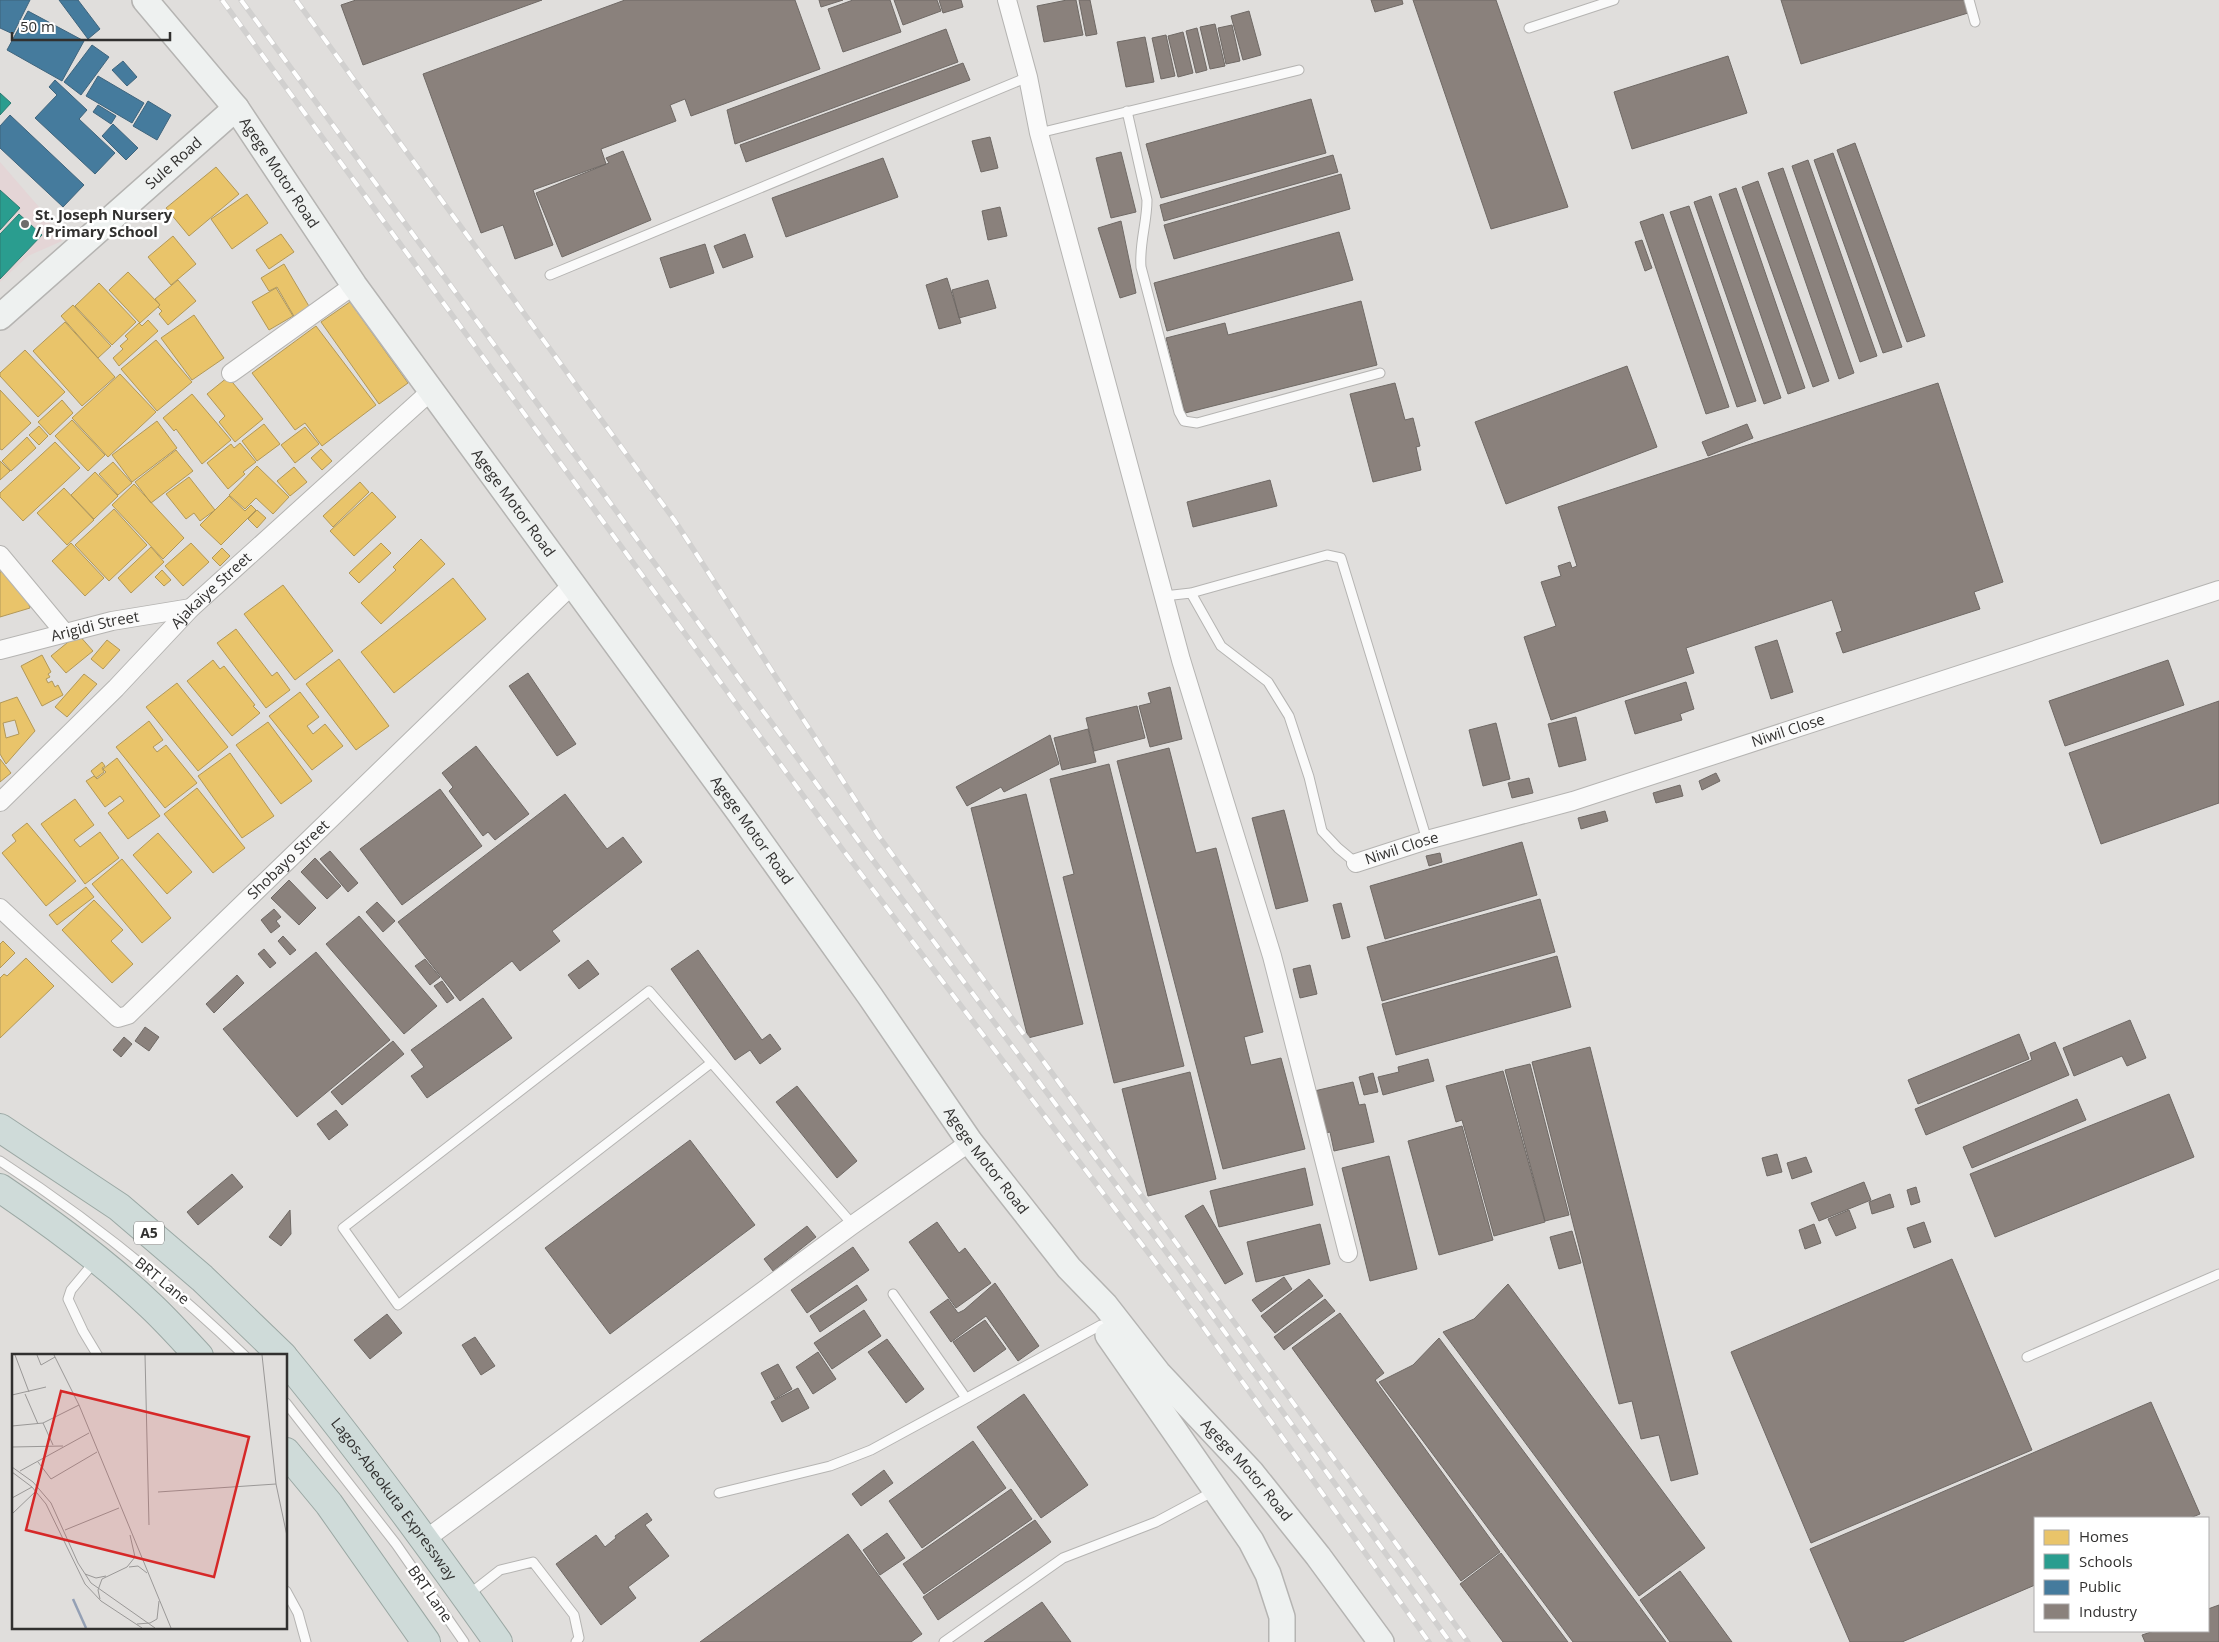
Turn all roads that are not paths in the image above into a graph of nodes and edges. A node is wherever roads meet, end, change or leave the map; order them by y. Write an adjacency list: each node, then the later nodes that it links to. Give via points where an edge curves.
1 (145, 0): 9 (main road, Agege Motor Road)
2 (1007, 0): 8 (street)
3 (1614, 0): 6 (lane)
4 (1969, 0): 5 (lane)
5 (1975, 22)
6 (1529, 28)
7 (1299, 70): 10 (lane)
8 (1028, 77): 11 (street); 12 (lane)
9 (236, 108): 13 (main road, Agege Motor Road); 14 (main road, Sule Road)
10 (1128, 111): 11 (lane); 16 (lane, via 1147,200 1141,267 1184,421 1197,424)
11 (1039, 133): 22 (street)
12 (550, 275)
13 (354, 286): 15 (street); 17 (main road, Agege Motor Road)
14 (0, 317)
15 (231, 373)
16 (1380, 373)
17 (432, 390): 19 (main road, Agege Motor Road); 23 (street, Ajakaiye Street)
18 (0, 555): 24 (street)
19 (573, 584): 29 (street, Shobayo Street, via 128,1015 118,1018); 32 (main road, Agege Motor Road, via 870,996)
20 (2219, 590): 27 (street, Niwil Close, via 1573,801)
21 (1191, 593): 22 (lane); 27 (lane, via 1327,555 1341,558); 28 (lane, via 1221,646 1268,682 1289,716 1322,831)
22 (1164, 596): 36 (street, via 1272,956)
23 (191, 608): 24 (street, Arigidi Street); 26 (street, Ajakaiye Street, via 116,688)
24 (64, 632): 25 (street, Arigidi Street)
25 (0, 650)
26 (0, 802)
27 (1427, 840): 28 (street, Niwil Close)
28 (1356, 863)
29 (0, 908)
30 (711, 1062): 30 (lane, via 649,991 343,1228 398,1305); 35 (lane)
31 (0, 1128): 45 (highway, A5, via 119,1207 202,1278)
32 (970, 1142): 35 (street); 38 (main road, Agege Motor Road)
33 (0, 1161): 44 (lane, BRT Lane, via 98,1229 194,1307)
34 (0, 1189): 37 (highway, via 51,1223)
35 (851, 1226): 53 (street)
36 (1348, 1253)
37 (96, 1260): 42 (lane, via 71,1290 68,1299); 43 (highway, via 150,1305)
38 (1069, 1268): 41 (main road); 63 (main road, Agege Motor Road, via 1105,1305 1158,1373 1251,1472)
39 (2219, 1274): 46 (lane)
40 (893, 1294): 48 (lane)
41 (1101, 1324): 48 (lane); 51 (main road)
42 (97, 1354)
43 (198, 1354)
44 (243, 1354)
45 (281, 1354)
46 (2026, 1357)
47 (288, 1362): 53 (highway, Lagos-Abeokuta Expressway)
48 (966, 1398): 52 (lane, via 849,1459)
49 (288, 1406): 58 (lane, BRT Lane, via 396,1544)
50 (288, 1454): 57 (highway, via 329,1504)
51 (1217, 1490): 61 (lane, via 1156,1522 1063,1558); 62 (main road, via 1251,1541 1268,1574 1282,1617)
52 (719, 1493)
53 (426, 1539): 55 (highway, Lagos-Abeokuta Expressway)
54 (288, 1595): 56 (lane, via 298,1613)
55 (466, 1597): 59 (highway, Lagos-Abeokuta Expressway); 60 (lane, via 500,1570 532,1562 574,1615 579,1638)
56 (306, 1642)
57 (426, 1642)
58 (464, 1642)
59 (498, 1642)
60 (576, 1642)
61 (944, 1642)
62 (1282, 1642)
63 (1381, 1642)

